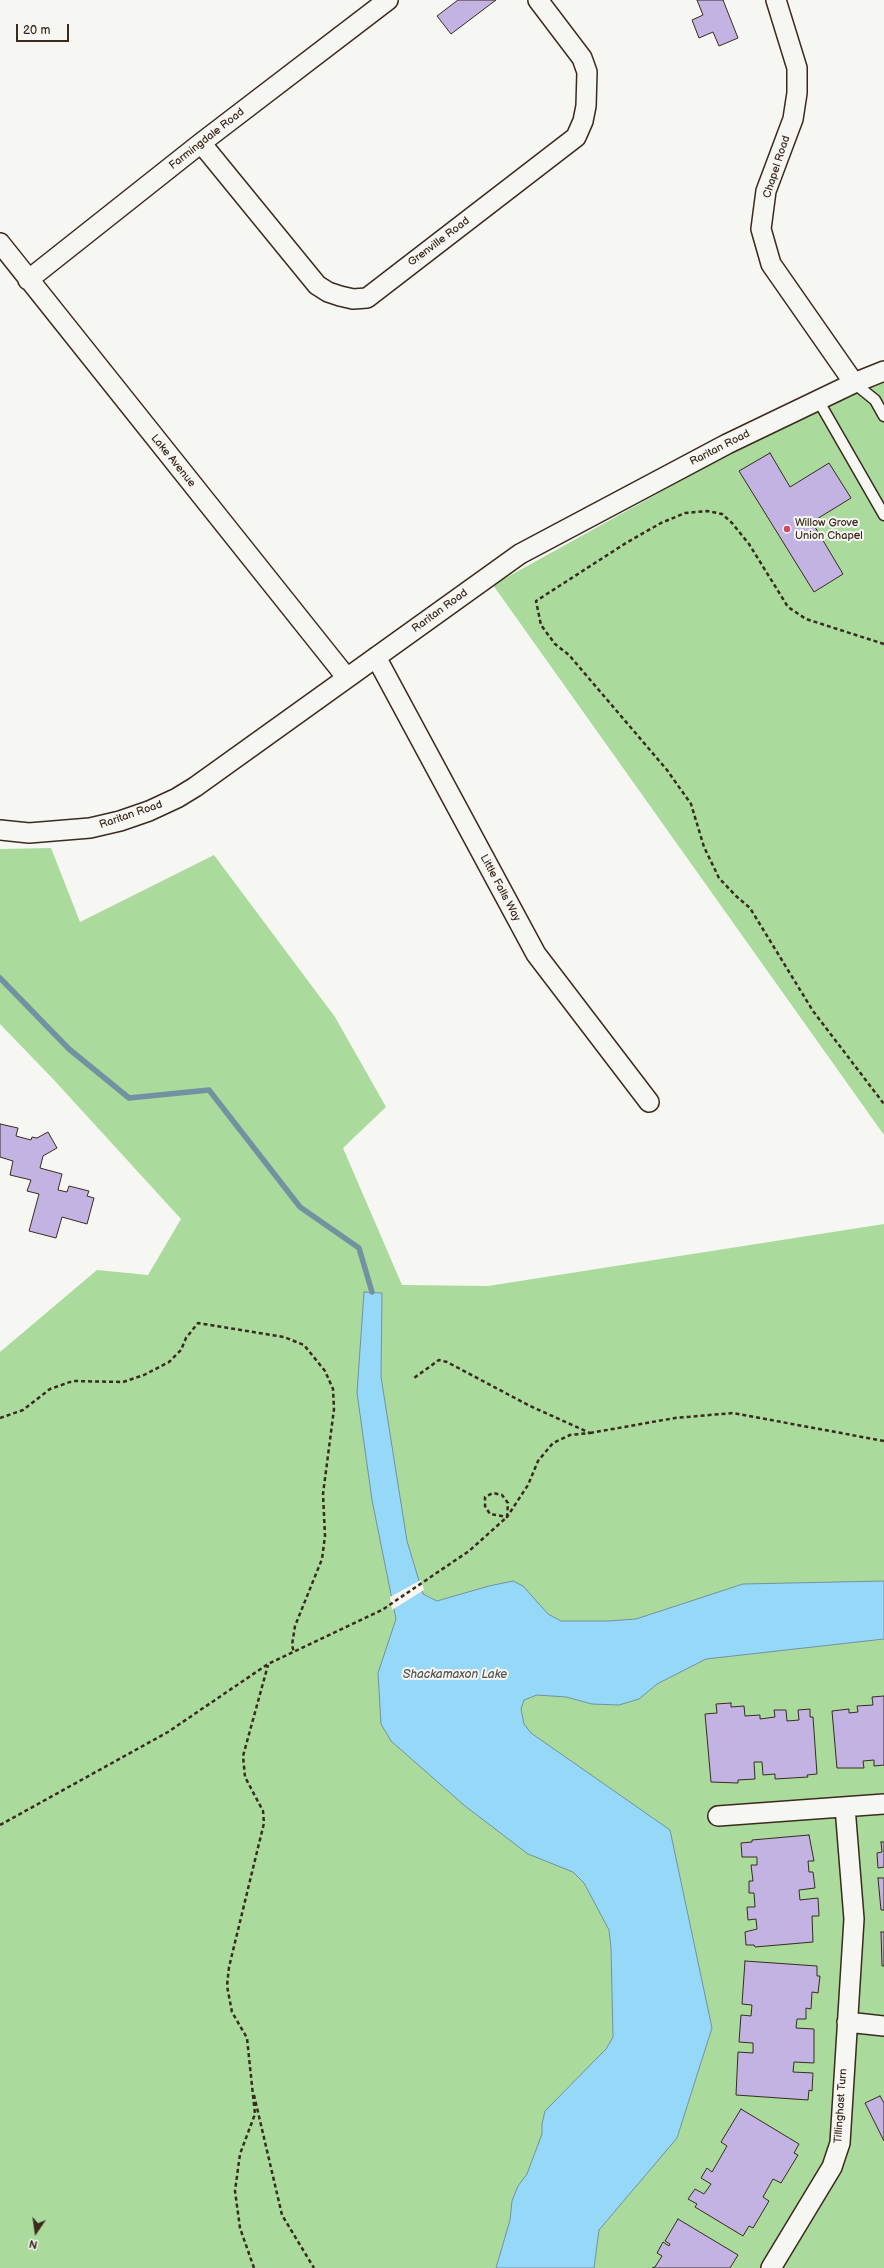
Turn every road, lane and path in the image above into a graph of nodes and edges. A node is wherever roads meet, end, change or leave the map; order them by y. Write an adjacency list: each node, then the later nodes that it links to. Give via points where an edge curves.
1 (388, 0): 4 (street, Farmingdale Road)
2 (538, 0): 4 (street, Grenville Road, via 582,58 587,72 586,106 576,137 367,298 353,299 340,296 317,285)
3 (776, 0): 8 (street, Chapel Road, via 797,68 797,93 793,119 766,191 761,229 771,264)
4 (201, 143): 6 (street, Farmingdale Road)
5 (0, 243): 6 (street, Lake Avenue)
6 (28, 280): 14 (street, Lake Avenue)
7 (884, 371): 8 (street, Raritan Road)
8 (854, 383): 9 (street, Raritan Road); 10 (lane, via 875,400)
9 (818, 400): 11 (lane); 13 (street, Raritan Road, via 727,444 520,554)
10 (884, 416)
11 (884, 515)
12 (884, 644): 17 (path, via 806,619 788,607 749,544 732,523 722,514 707,511 685,513 661,523 536,601 541,625 555,644 569,656 667,770 690,804 704,847 719,878 750,908 812,1011)
13 (376, 657): 14 (street, Raritan Road); 16 (street, Little Falls Way, via 536,954)
14 (347, 678): 15 (street, Raritan Road, via 195,787 149,811 90,828 37,833)
15 (0, 830)
16 (649, 1102)
17 (884, 1104)
18 (414, 1378): 20 (path, via 439,1360 447,1362 530,1406)
19 (0, 1418): 23 (path, via 23,1410 50,1389 73,1381 123,1382 144,1375 169,1362 182,1350 186,1338 198,1323 284,1337 304,1345 325,1371 333,1389 334,1409 323,1494 325,1536 322,1559 295,1626 292,1645)
20 (590, 1433): 21 (path, via 675,1418 733,1414); 22 (path, via 570,1435 553,1443 538,1461 528,1485)
21 (884, 1441)
22 (507, 1517): 22 (path, via 508,1503 502,1495 493,1492 485,1497 485,1506 490,1514); 23 (path, via 469,1551 382,1610)
23 (294, 1653): 24 (path)
24 (268, 1664): 28 (path, via 168,1732); 31 (path, via 243,1756 245,1777 263,1811 264,1823 229,1967 227,1986 232,2012 247,2038)
25 (884, 1804): 26 (street)
26 (845, 1807): 27 (street); 29 (street, Tillinghast Turn, via 854,1919)
27 (718, 1816)
28 (0, 1825)
29 (847, 2022): 30 (street); 34 (street, Tillinghast Turn, via 837,2152 832,2167)
30 (884, 2026)
31 (252, 2086): 32 (path, via 255,2114 240,2154 235,2191 240,2228); 33 (path, via 282,2215)
32 (254, 2268)
33 (314, 2268)
34 (771, 2268)

